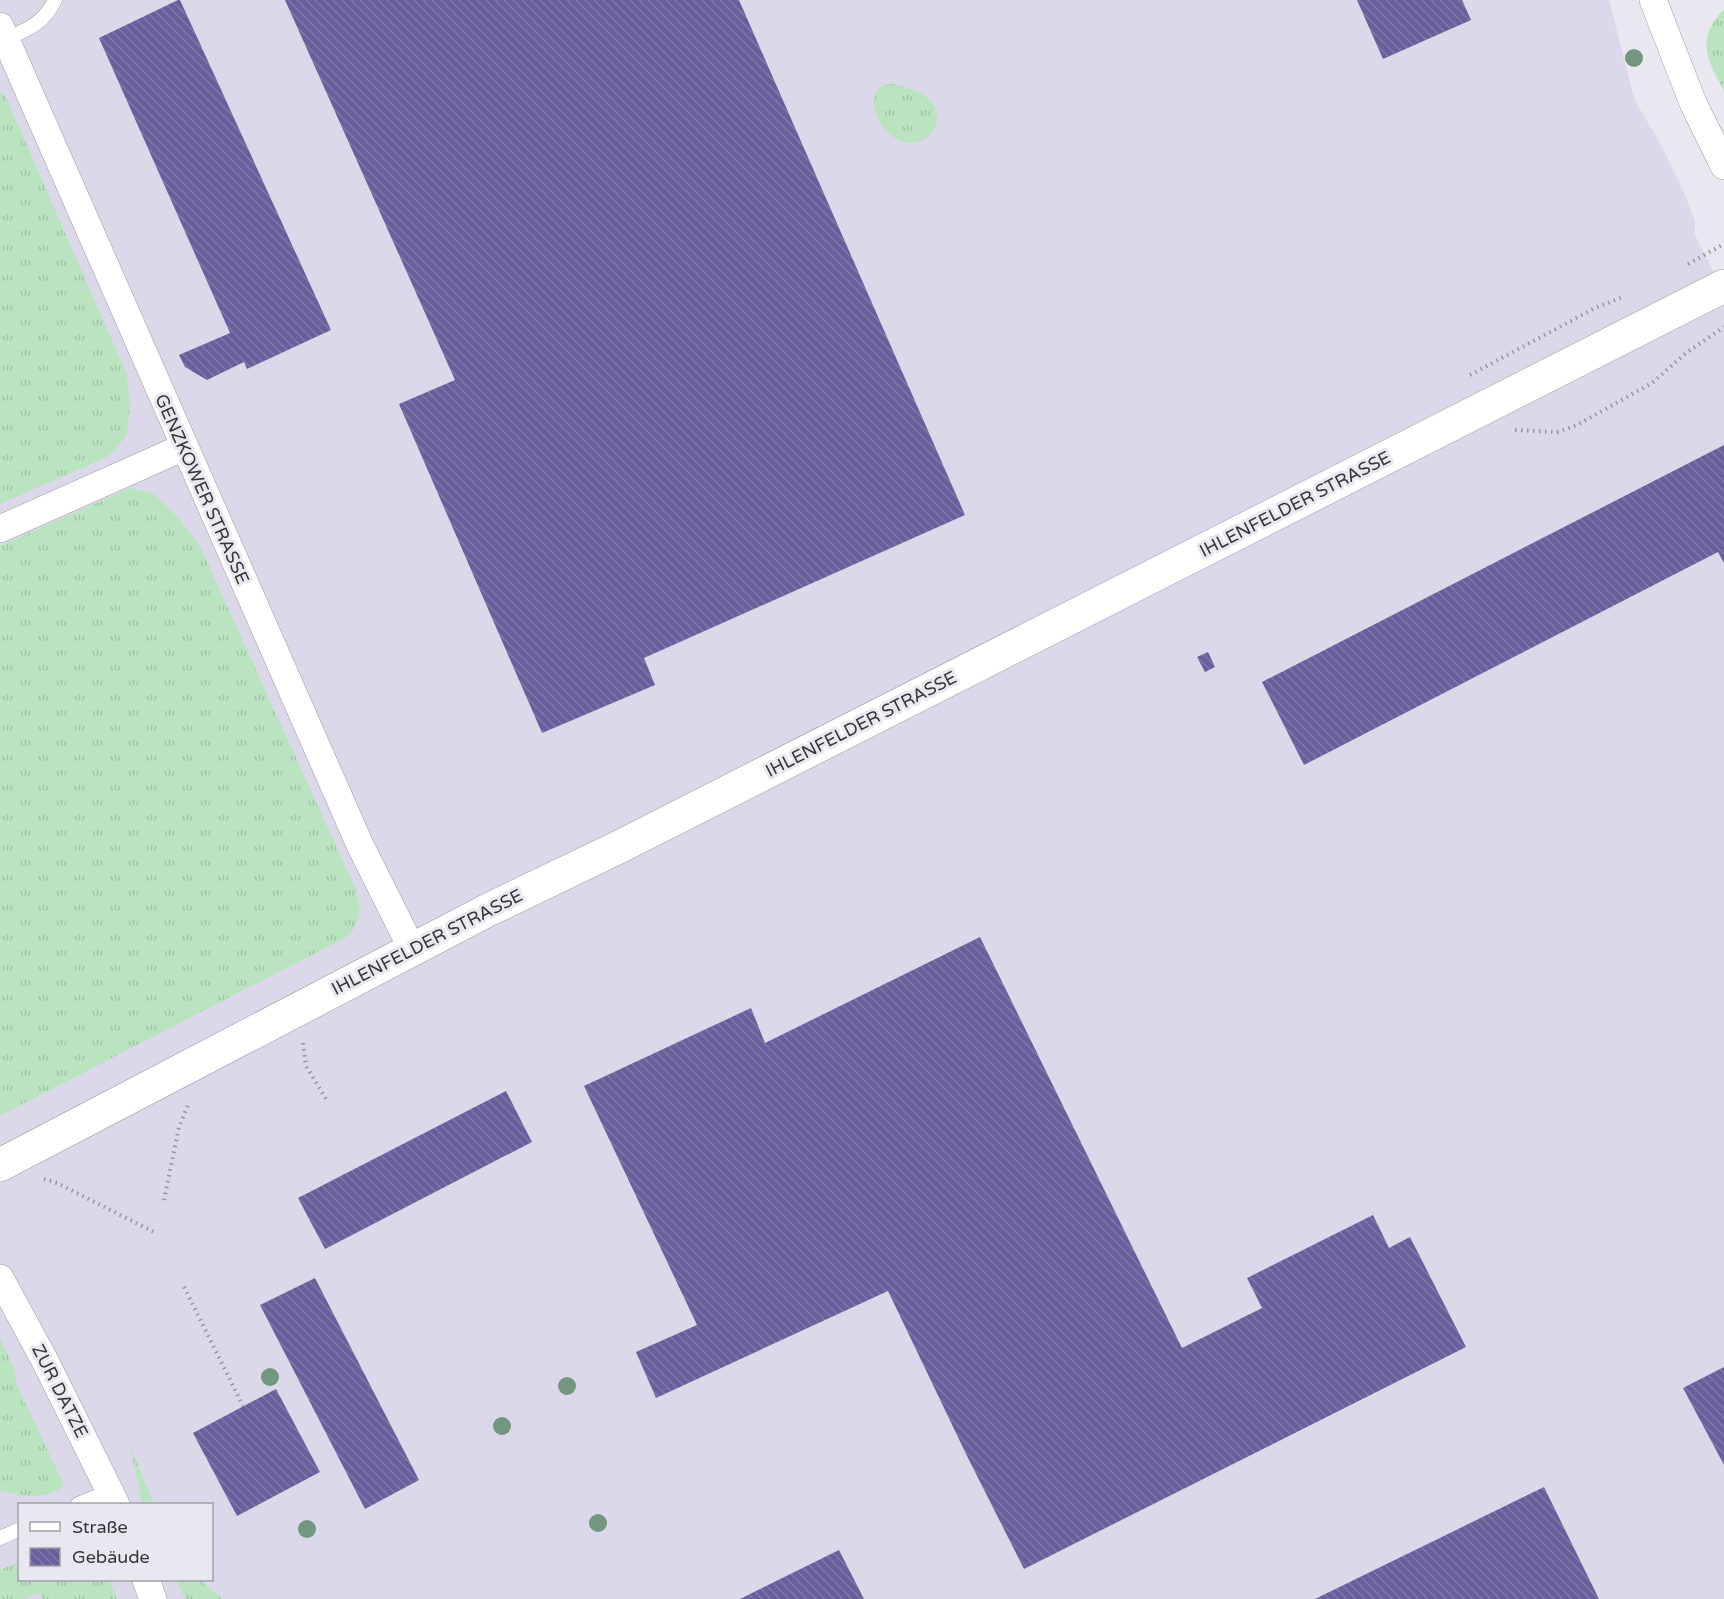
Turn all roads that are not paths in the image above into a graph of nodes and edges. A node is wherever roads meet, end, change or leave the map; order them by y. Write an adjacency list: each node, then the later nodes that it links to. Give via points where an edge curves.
1 (55, 0): 3 (lane, via 49,13)
2 (1660, 2): 4 (street, via 1693,103)
3 (5, 45): 6 (street, GENZKOWER STRASSE)
4 (1724, 166)
5 (1724, 286): 8 (main road, IHLENFELDER STRASSE)
6 (184, 447): 7 (street); 8 (street, GENZKOWER STRASSE, via 360,845)
7 (0, 529)
8 (412, 949): 9 (main road, IHLENFELDER STRASSE)
9 (0, 1165)
10 (0, 1278): 11 (street, ZUR DATZE)
11 (113, 1498): 12 (lane)
12 (84, 1503)
13 (18, 1530): 14 (lane)
14 (0, 1538)
15 (146, 1581): 16 (street)
16 (153, 1599)

